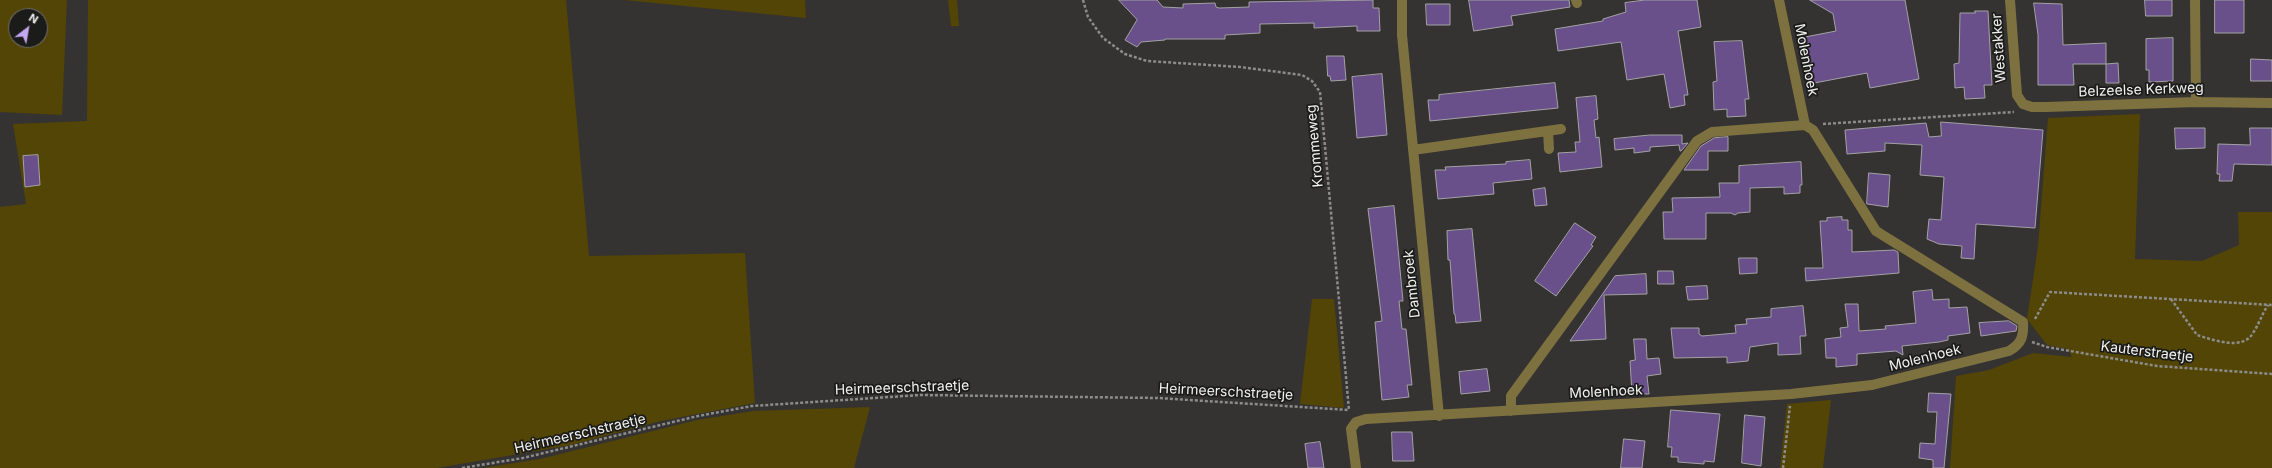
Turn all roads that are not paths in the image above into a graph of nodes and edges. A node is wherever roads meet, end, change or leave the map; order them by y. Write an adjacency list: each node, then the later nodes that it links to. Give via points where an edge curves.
1 (1402, 0): 12 (street, Dambroek, via 1402,35)
2 (1780, 0): 8 (street, Molenhoek)
3 (2010, 0): 7 (street, Westakker, via 2017,94)
4 (2195, 0): 5 (street)
5 (2196, 102): 6 (street, Belzeelse Kerkweg); 7 (street, Belzeelse Kerkweg, via 2054,107 2032,107)
6 (2272, 103)
7 (2023, 104)
8 (1805, 124): 13 (street, via 1712,132 1697,141 1511,396); 13 (street, Molenhoek, via 1813,130 1876,230 2023,322 2023,335 2018,346 1998,355 1872,385 1791,394)
9 (1561, 130): 10 (street)
10 (1548, 131): 11 (street); 12 (street)
11 (1549, 149)
12 (1413, 150): 14 (street, Dambroek)
13 (1511, 411): 14 (street, Molenhoek)
14 (1439, 416): 15 (street, Molenhoek, via 1356,422 1350,429)
15 (1356, 468)

